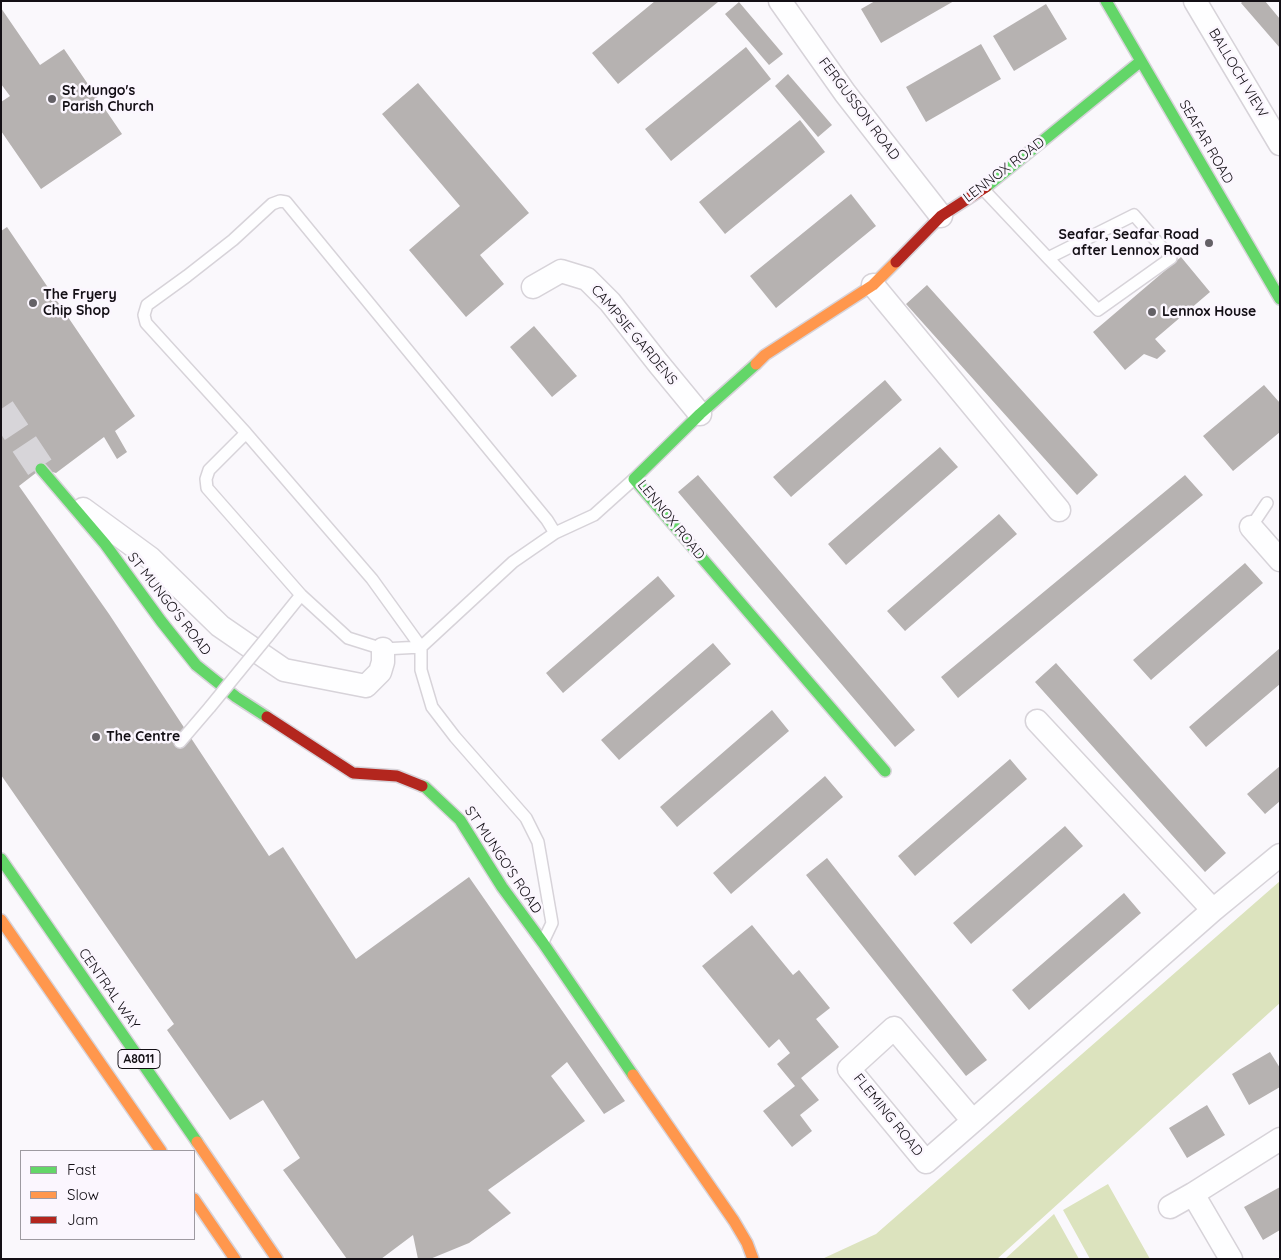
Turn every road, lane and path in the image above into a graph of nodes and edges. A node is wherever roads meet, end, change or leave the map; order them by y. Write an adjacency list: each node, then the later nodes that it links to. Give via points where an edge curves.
1 (780, 1): 7 (street, FERGUSSON ROAD, via 845,93)
2 (1106, 1): 4 (street, SEAFAR ROAD)
3 (1195, 1): 5 (street, BALLOCH VIEW)
4 (1141, 61): 6 (street, LENNOX ROAD); 11 (street, SEAFAR ROAD)
5 (1280, 144)
6 (983, 189): 7 (street, LENNOX ROAD); 8 (lane)
7 (941, 216): 9 (street, LENNOX ROAD)
8 (1048, 258): 8 (lane, via 1098,310 1170,258 1134,215)
9 (873, 285): 12 (street, LENNOX ROAD, via 765,355); 18 (street)
10 (533, 287): 12 (street, CAMPSIE GARDENS, via 561,271 587,279 610,302)
11 (1280, 299)
12 (700, 414): 15 (street, LENNOX ROAD)
13 (246, 433): 20 (lane, via 146,323 144,314 147,305 233,240 272,204 280,201 286,202); 22 (lane, via 209,470 207,488); 23 (lane, via 372,579)
14 (41, 469): 16 (street, ST MUNGO'S ROAD)
15 (634, 480): 20 (lane, via 594,515); 27 (street, LENNOX ROAD)
16 (64, 496): 24 (street, via 150,558 220,626 284,670 366,686 380,672); 32 (street, ST MUNGO'S ROAD, via 105,544 196,665 236,697 353,773 397,776 425,787 439,800 460,820)
17 (1267, 503): 19 (lane)
18 (1059, 510)
19 (1251, 527): 21 (street)
20 (555, 533): 23 (lane, via 513,562)
21 (1280, 560)
22 (301, 595): 24 (lane, via 348,638); 26 (lane, bridge)
23 (421, 647): 24 (lane); 32 (lane, via 421,670 432,707 526,818 538,842 552,923)
24 (383, 649)
25 (1037, 722): 30 (street)
26 (180, 742)
27 (885, 771)
28 (1280, 855): 30 (street, FLEMING ROAD)
29 (1, 859): 40 (street, CENTRAL WAY / A8011)
30 (1213, 910): 33 (street, FLEMING ROAD)
31 (1, 920): 35 (street, A8011)
32 (543, 944): 41 (street, ST MUNGO'S ROAD, via 734,1221)
33 (973, 1121): 33 (street, FLEMING ROAD, via 926,1162 850,1069 894,1028)
34 (1280, 1139): 36 (street)
35 (160, 1150)
36 (1193, 1194): 38 (street); 42 (street)
37 (195, 1200): 39 (street)
38 (1170, 1207)
39 (235, 1259)
40 (277, 1259)
41 (753, 1259)
42 (1231, 1259)

